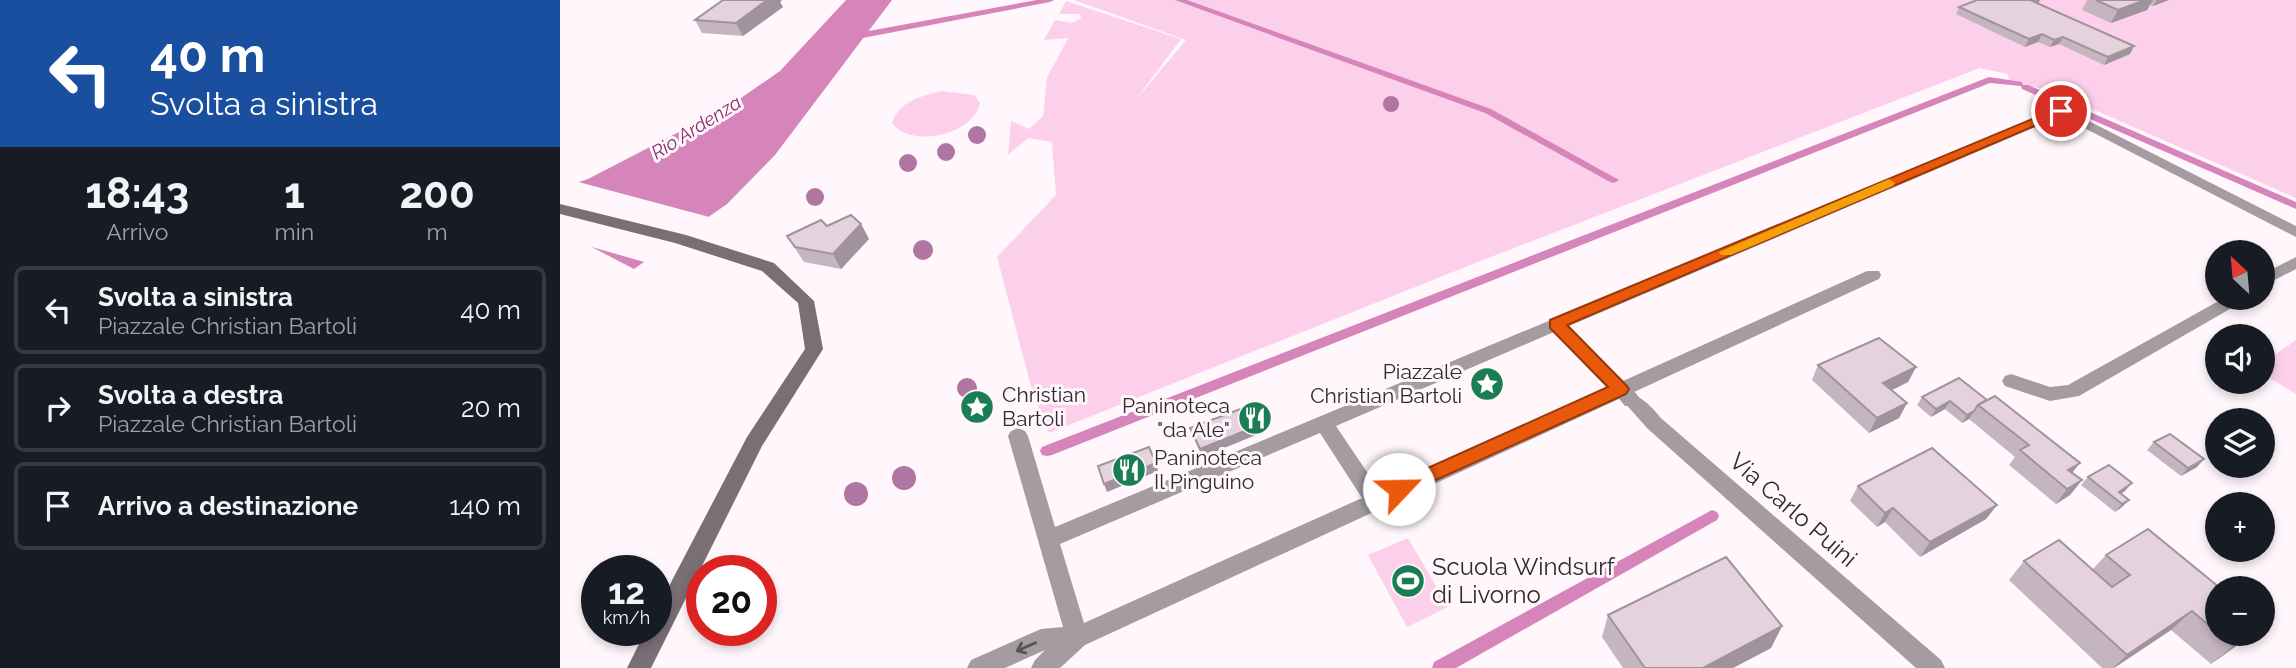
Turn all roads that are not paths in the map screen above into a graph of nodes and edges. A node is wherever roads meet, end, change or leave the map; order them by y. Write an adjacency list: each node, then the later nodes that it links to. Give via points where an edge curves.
1 (560, 209): 15 (main road, via 768,267 806,300 814,349 754,442)
2 (2296, 232): 7 (street, via 2061,111)
3 (2296, 262): 4 (street)
4 (2275, 274)
5 (1873, 275): 9 (street)
6 (2215, 310): 8 (street, via 2072,391 2050,394)
7 (1556, 324): 9 (street); 10 (street)
8 (2011, 381)
9 (1626, 395): 12 (street); 18 (street, Via Carlo Puini)
10 (1323, 422): 12 (street); 13 (street)
11 (1018, 436): 13 (street)
12 (1374, 500): 14 (street)
13 (1048, 539): 14 (street)
14 (1077, 637): 16 (street, one-way to 16, via 1041,640); 17 (street)
15 (639, 668)
16 (979, 668)
17 (1043, 668)
18 (1933, 668)

